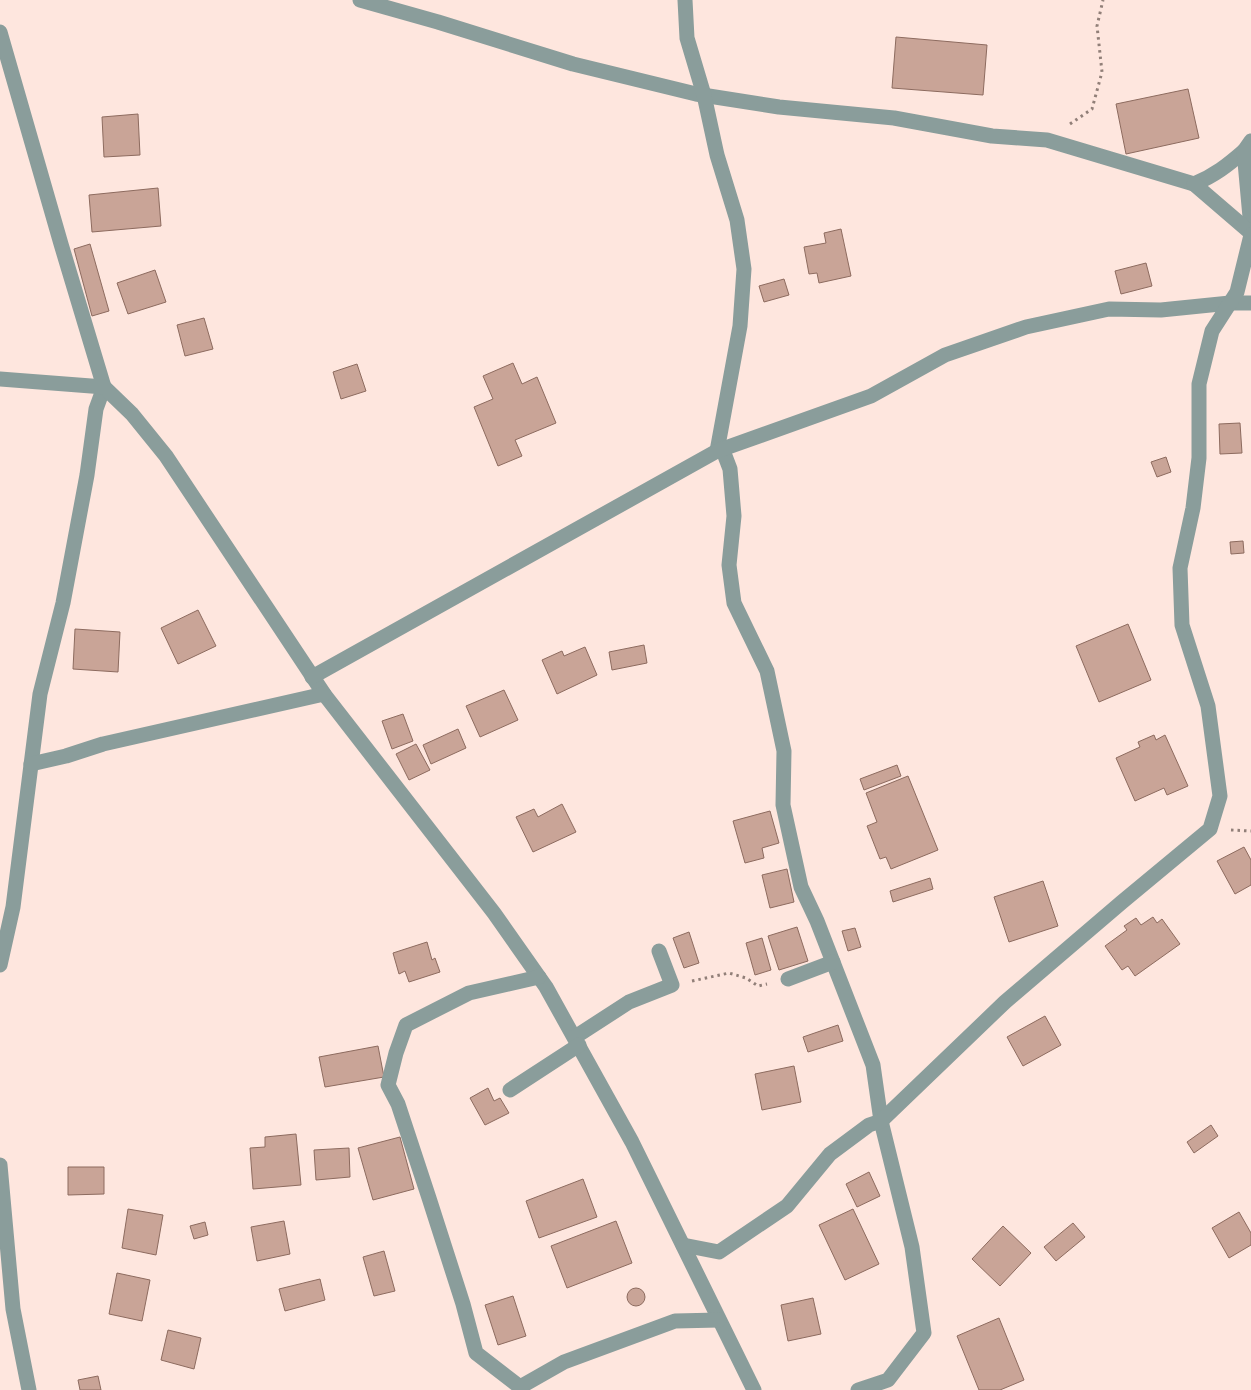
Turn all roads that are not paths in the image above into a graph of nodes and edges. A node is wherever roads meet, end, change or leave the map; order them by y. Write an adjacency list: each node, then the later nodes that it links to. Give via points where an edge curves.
1 (360, 0): 4 (street, via 573,64)
2 (685, 0): 4 (street, via 687,38)
3 (0, 32): 12 (street)
4 (704, 95): 6 (street, via 779,107 894,118 992,136 1047,140); 13 (street, via 717,155 737,220 744,269 740,326)
5 (1247, 146): 6 (street, via 1228,166); 7 (street)
6 (1194, 184): 8 (street)
7 (1251, 228)
8 (1251, 234): 10 (street, via 1238,292)
9 (1251, 302): 10 (street)
10 (1230, 303): 13 (street, via 1160,310 1109,309 1026,327 945,355 871,396); 24 (street, via 1212,331 1199,384 1199,458 1194,508 1180,568 1182,625 1208,706 1220,796 1210,829 1005,1002)
11 (0, 379): 12 (street)
12 (104, 387): 14 (street, via 132,414 166,456); 16 (street, via 96,408 63,603 40,694)
13 (720, 449): 14 (street); 18 (street, via 730,469 734,516 729,564 734,603 767,671 784,751 782,805 801,887)
14 (312, 677): 15 (street)
15 (324, 694): 16 (street, via 103,744); 20 (street, via 494,913)
16 (31, 764): 19 (street, via 13,907)
17 (659, 951): 22 (street, via 672,985 629,1002)
18 (833, 962): 21 (street); 24 (street, via 873,1065)
19 (0, 965)
20 (539, 977): 22 (street); 27 (street, via 469,994 406,1025 388,1085 398,1104 476,1353 520,1388 564,1362 675,1321)
21 (788, 979)
22 (577, 1041): 23 (street); 26 (street)
23 (510, 1090)
24 (881, 1122): 26 (street, via 869,1125 830,1154 787,1206 719,1252); 30 (street, via 912,1248 924,1333 888,1380)
25 (0, 1165): 28 (street, via 13,1309)
26 (683, 1245): 27 (street)
27 (719, 1320): 29 (street)
28 (29, 1390)
29 (754, 1390)
30 (858, 1390)

